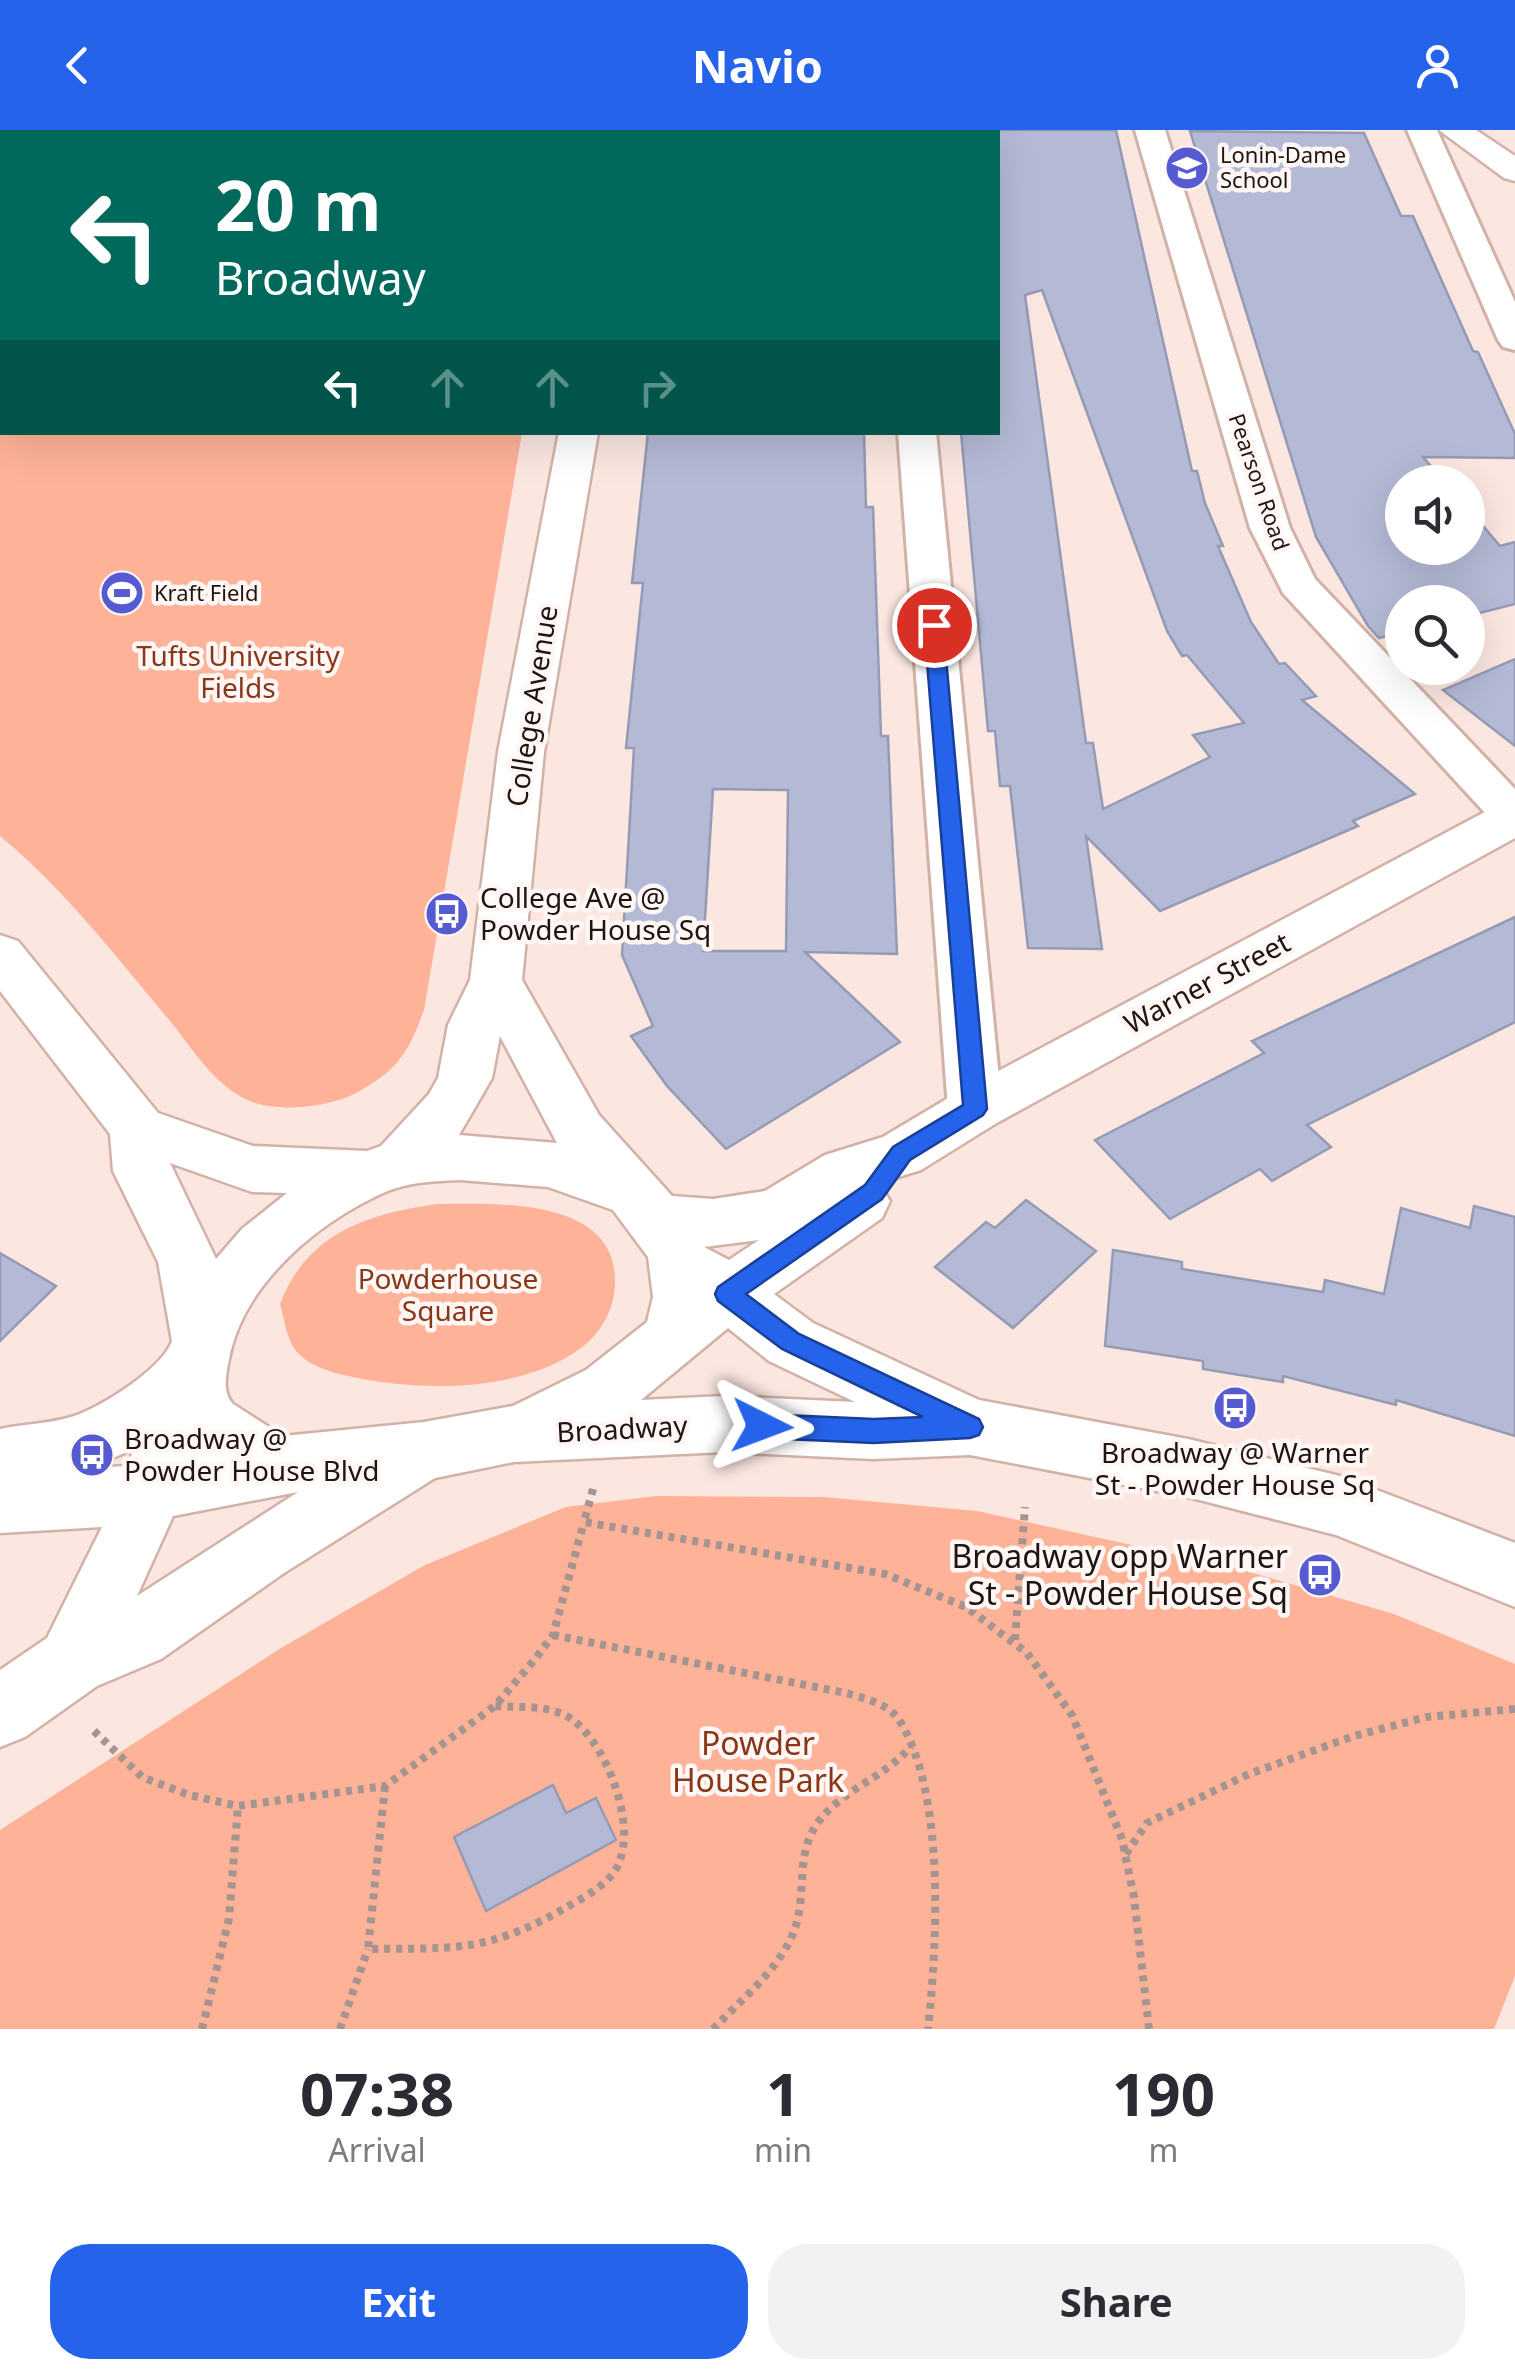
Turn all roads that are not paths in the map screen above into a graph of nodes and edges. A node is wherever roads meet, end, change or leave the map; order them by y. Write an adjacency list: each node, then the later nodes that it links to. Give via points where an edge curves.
1 (1150, 130): 8 (street, Pearson Road, via 1270,528 1297,584)
2 (1422, 130): 5 (street)
3 (1455, 130): 4 (main road)
4 (1515, 171)
5 (1515, 340)
6 (577, 435): 10 (main road, College Avenue, via 520,752)
7 (917, 435): 11 (street)
8 (1515, 817): 11 (main road, Warner Street)
9 (0, 954): 12 (main road)
10 (496, 980): 14 (main road, College Avenue, via 474,1026 465,1078 448,1109); 15 (main road, via 580,1131)
11 (975, 1109): 13 (main road, Warner Street)
12 (138, 1129): 14 (main road, via 252,1168); 18 (main road, via 142,1171 188,1262)
13 (901, 1154): 15 (main road, Warner Street, via 846,1170 771,1214 713,1224); 16 (main road, Warner Street, via 873,1192)
14 (384, 1169): 15 (main road, via 480,1158 564,1168); 18 (main road, via 304,1213 260,1248 232,1287)
15 (652, 1219): 16 (main road, Broadway); 17 (main road, via 684,1297)
16 (727, 1294): 17 (main road, Warner Street); 19 (main road, Broadway, via 790,1342)
17 (675, 1335): 20 (main road, Warner Street, via 608,1388)
18 (197, 1363): 22 (main road, via 161,1399 92,1438); 23 (main road, via 200,1412 218,1433); 24 (main road)
19 (970, 1427): 20 (main road, Broadway, via 874,1431 724,1424); 26 (main road, Broadway, via 1188,1468 1340,1506)
20 (514, 1434): 21 (main road)
21 (424, 1451): 23 (main road); 27 (main road, via 137,1636)
22 (0, 1458)
23 (278, 1465): 24 (main road)
24 (148, 1492): 25 (main road); 27 (main road)
25 (0, 1503)
26 (1515, 1575)
27 (72, 1662): 28 (main road)
28 (0, 1712)

